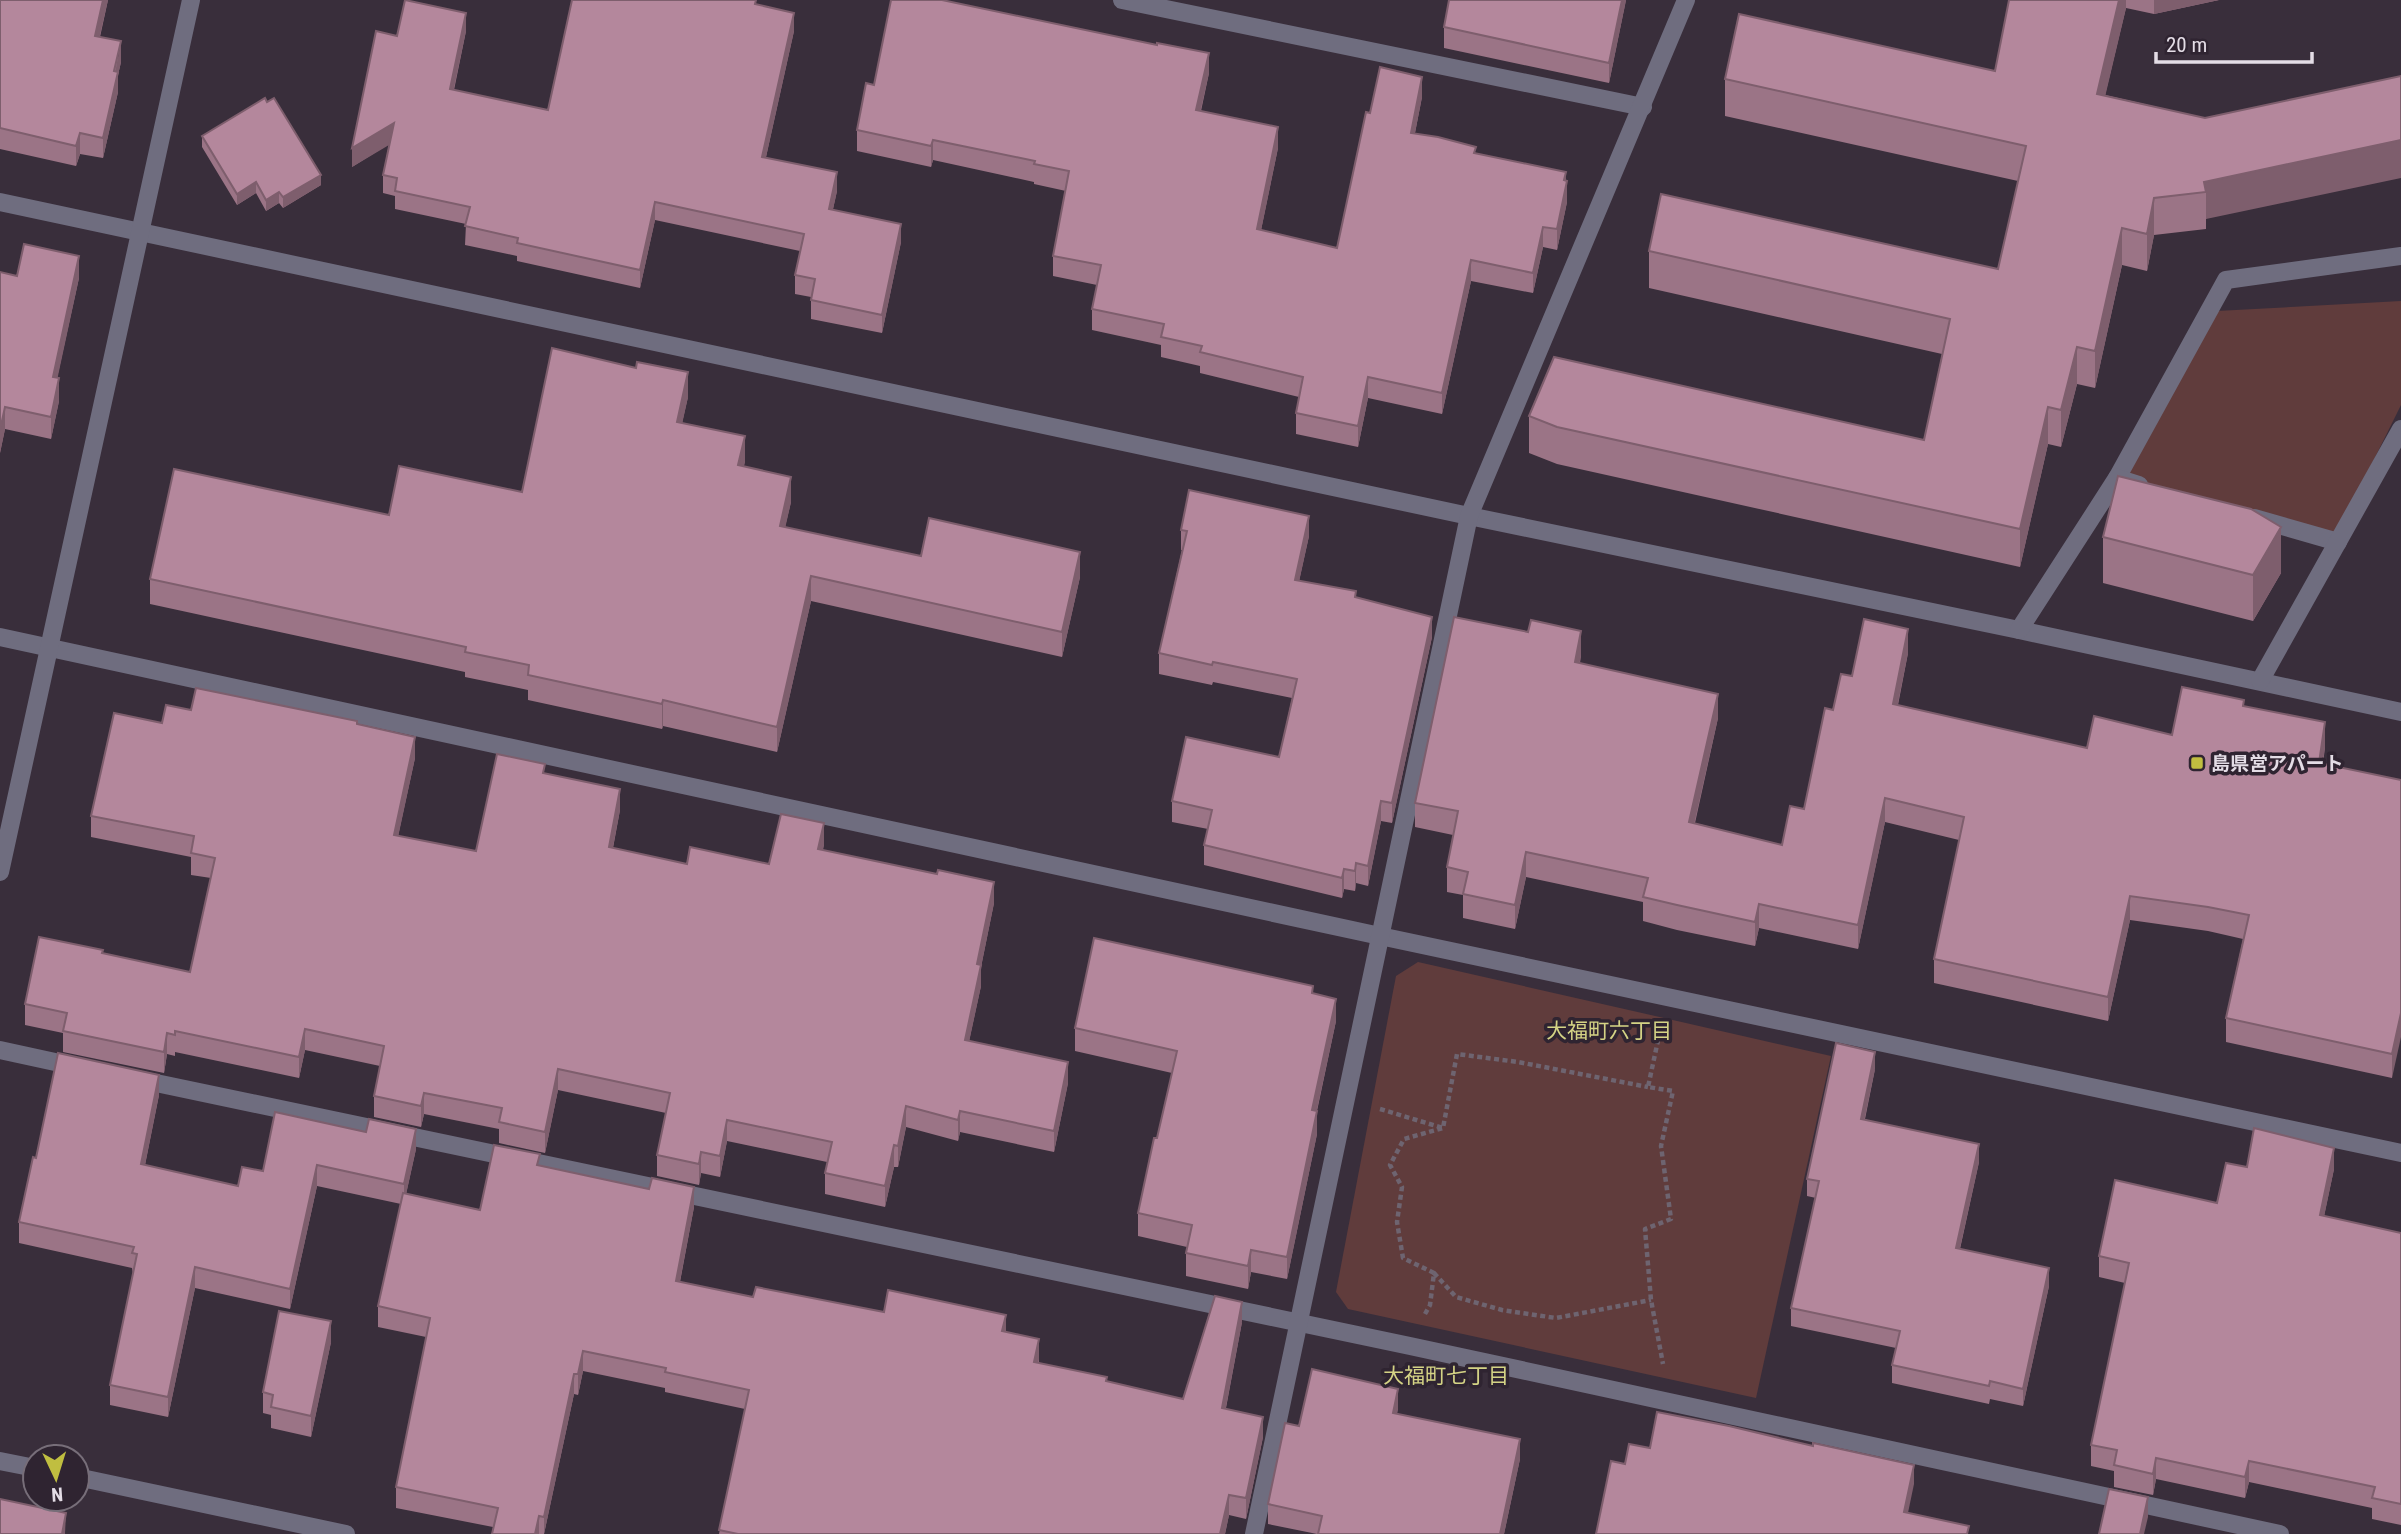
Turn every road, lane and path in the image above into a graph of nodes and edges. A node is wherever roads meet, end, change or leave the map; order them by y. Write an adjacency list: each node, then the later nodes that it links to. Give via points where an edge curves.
1 (191, 0): 6 (street)
2 (1122, 0): 4 (street)
3 (1686, 0): 4 (street)
4 (1643, 107): 12 (street)
5 (0, 202): 6 (street)
6 (142, 231): 12 (street); 16 (street)
7 (2401, 256): 9 (street, via 2226,280)
8 (2401, 429): 13 (street)
9 (2117, 478): 10 (street); 14 (street)
10 (2156, 489)
11 (2234, 512): 13 (street)
12 (1469, 516): 14 (street); 20 (street)
13 (2338, 542): 17 (street)
14 (2019, 630): 17 (street)
15 (0, 637): 16 (street)
16 (50, 648): 19 (street); 20 (street)
17 (2260, 681): 18 (street)
18 (2401, 712)
19 (0, 872)
20 (1380, 936): 21 (street); 26 (street)
21 (1667, 998): 25 (path); 28 (street)
22 (0, 1050): 23 (street)
23 (96, 1070)
24 (123, 1076): 31 (street)
25 (1647, 1087): 27 (path, via 1457,1054); 30 (path, via 1673,1091 1661,1146 1671,1219 1645,1229)
26 (1346, 1099): 27 (path); 31 (street)
27 (1443, 1128): 29 (path, via 1404,1139 1390,1165 1402,1187 1397,1222 1403,1258)
28 (2401, 1153)
29 (1434, 1273): 30 (path, via 1456,1297 1556,1318); 32 (path, via 1430,1305)
30 (1651, 1300): 33 (path)
31 (1299, 1323): 32 (street); 38 (street)
32 (1410, 1346): 33 (street)
33 (1670, 1403): 39 (street)
34 (0, 1461): 35 (street)
35 (21, 1465)
36 (91, 1480): 37 (street)
37 (346, 1534)
38 (1254, 1534)
39 (2280, 1534)

